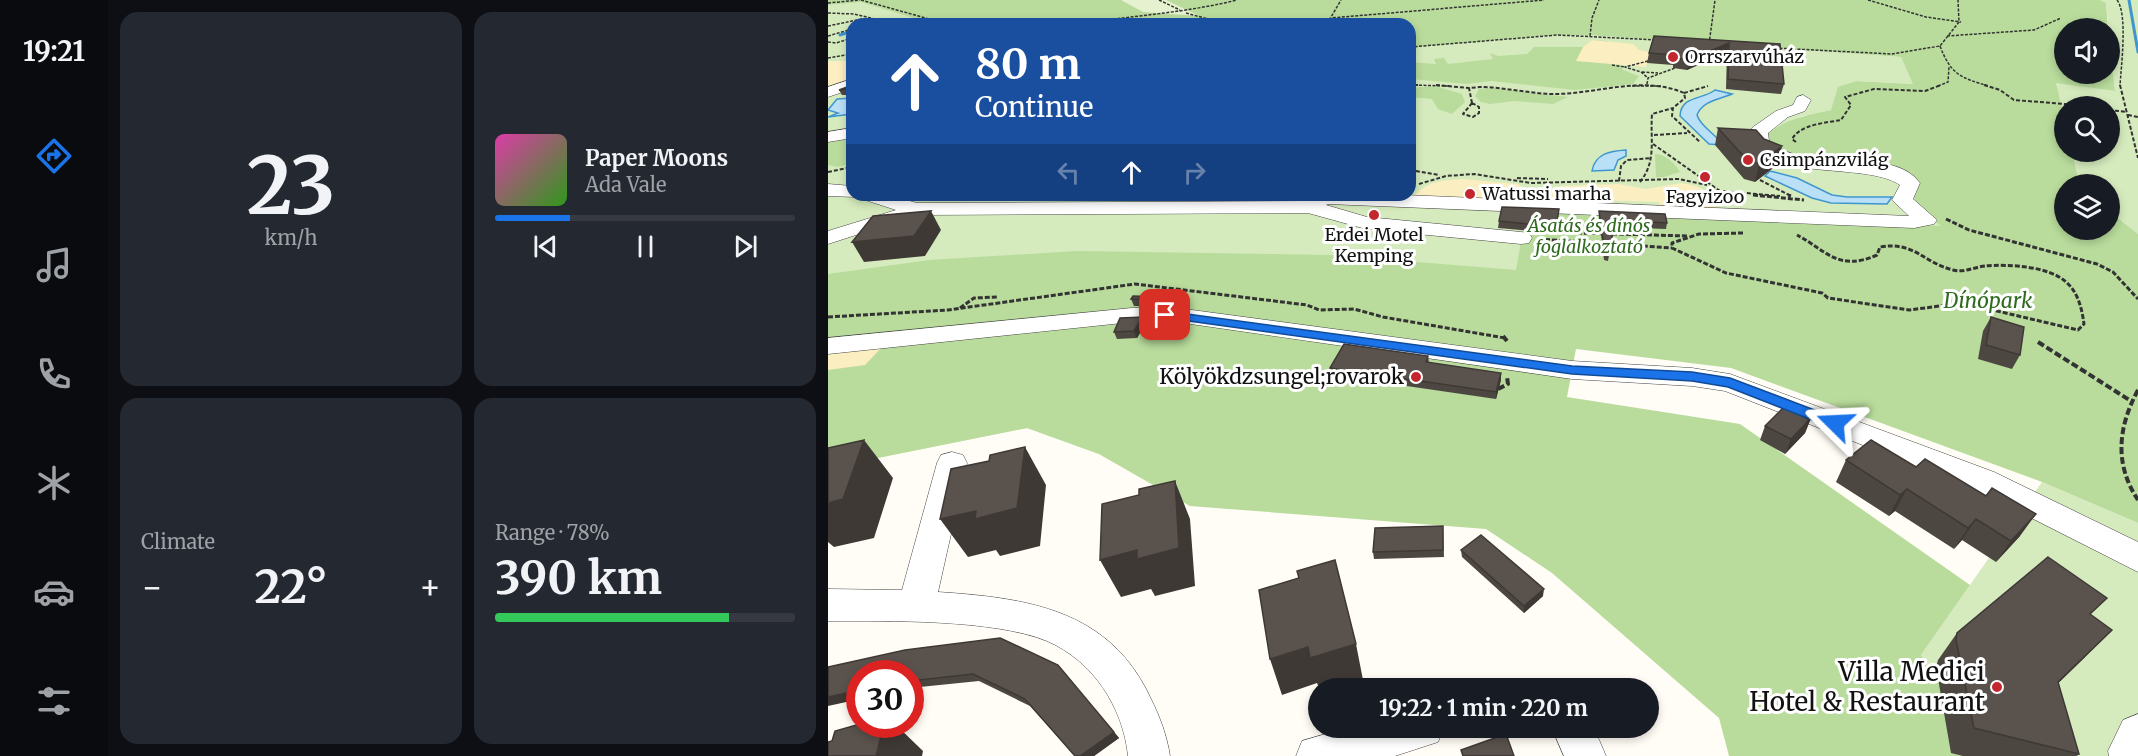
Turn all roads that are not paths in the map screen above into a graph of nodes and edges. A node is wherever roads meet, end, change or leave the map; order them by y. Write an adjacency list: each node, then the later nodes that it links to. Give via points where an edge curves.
1 (1803, 100): 8 (street, via 1799,108 1782,114 1759,131 1757,140 1762,148 1787,159 1895,174 1910,183 1902,201 1927,220)
2 (846, 134): 3 (street)
3 (828, 137)
4 (828, 190): 5 (street)
5 (846, 192)
6 (887, 201): 10 (street)
7 (1319, 201): 9 (street)
8 (1404, 201)
9 (1309, 207): 10 (street); 11 (street, via 1366,223)
10 (917, 209): 12 (street)
11 (1521, 237)
12 (828, 238)
13 (828, 346): 15 (street, via 1132,315 1169,315 1572,370 1730,383 1983,480)
14 (952, 463): 17 (street)
15 (2138, 558)
16 (828, 605): 17 (street)
17 (916, 607): 21 (street, via 1017,616 1056,626 1083,641 1123,681 1147,737)
18 (2138, 735): 24 (street)
19 (1385, 738): 22 (street)
20 (1577, 738): 23 (street)
21 (1149, 756)
22 (1317, 756)
23 (1585, 756)
24 (2130, 756)

